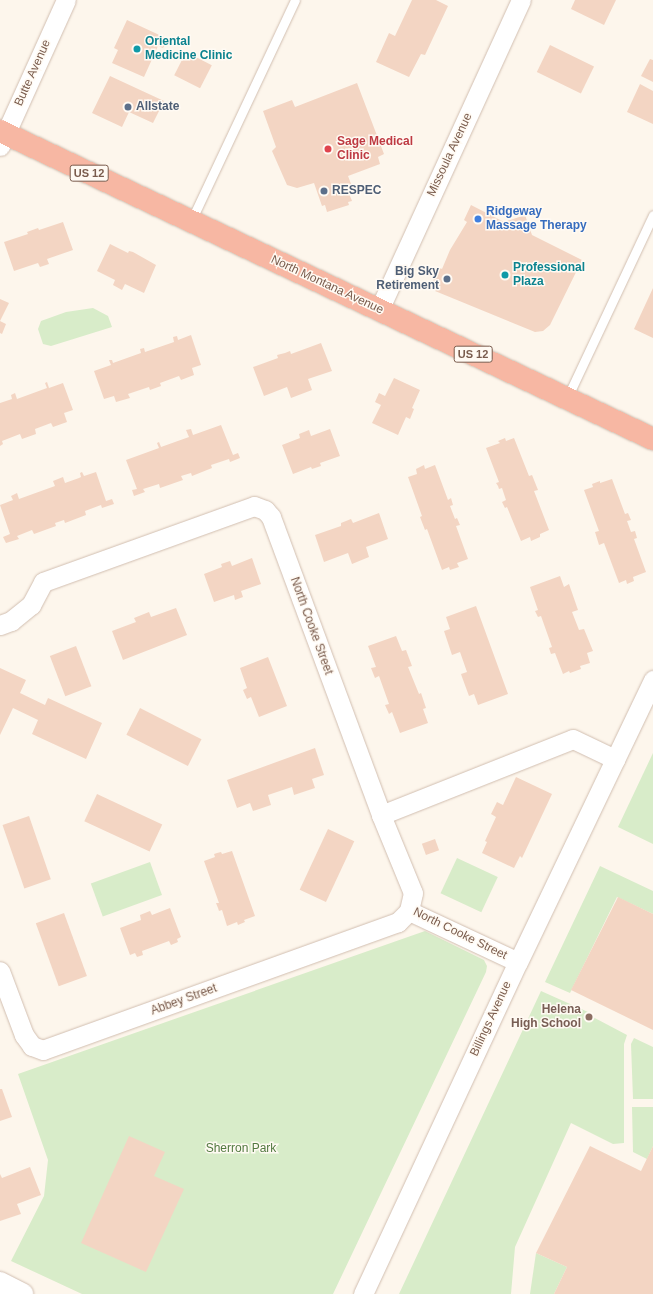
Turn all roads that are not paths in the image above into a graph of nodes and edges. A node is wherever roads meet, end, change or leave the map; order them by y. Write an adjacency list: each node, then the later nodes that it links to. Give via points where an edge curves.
1 (66, 0): 4 (street, Butte Avenue)
2 (295, 0): 6 (lane)
3 (522, 0): 7 (street, Missoula Avenue)
4 (2, 137): 6 (highway, North Montana Avenue / US 12)
5 (653, 215): 8 (lane)
6 (191, 220): 7 (highway, North Montana Avenue / US 12)
7 (379, 310): 8 (highway, North Montana Avenue / US 12)
8 (567, 398): 9 (highway, North Montana Avenue / US 12)
9 (653, 438)
10 (0, 625): 13 (street, North Cooke Street, via 11,621 31,605 43,582 254,506 265,510 271,517)
11 (653, 680): 12 (street, Billings Avenue)
12 (615, 759): 13 (street, via 573,739); 15 (street, Billings Avenue)
13 (381, 815): 14 (street, North Cooke Street, via 413,893)
14 (408, 911): 15 (street, North Cooke Street); 16 (street, Abbey Street, via 398,922 43,1050 32,1046 24,1035)
15 (518, 962): 19 (street, Billings Avenue)
16 (0, 971)
17 (0, 1283): 18 (street)
18 (22, 1294)
19 (363, 1294)

